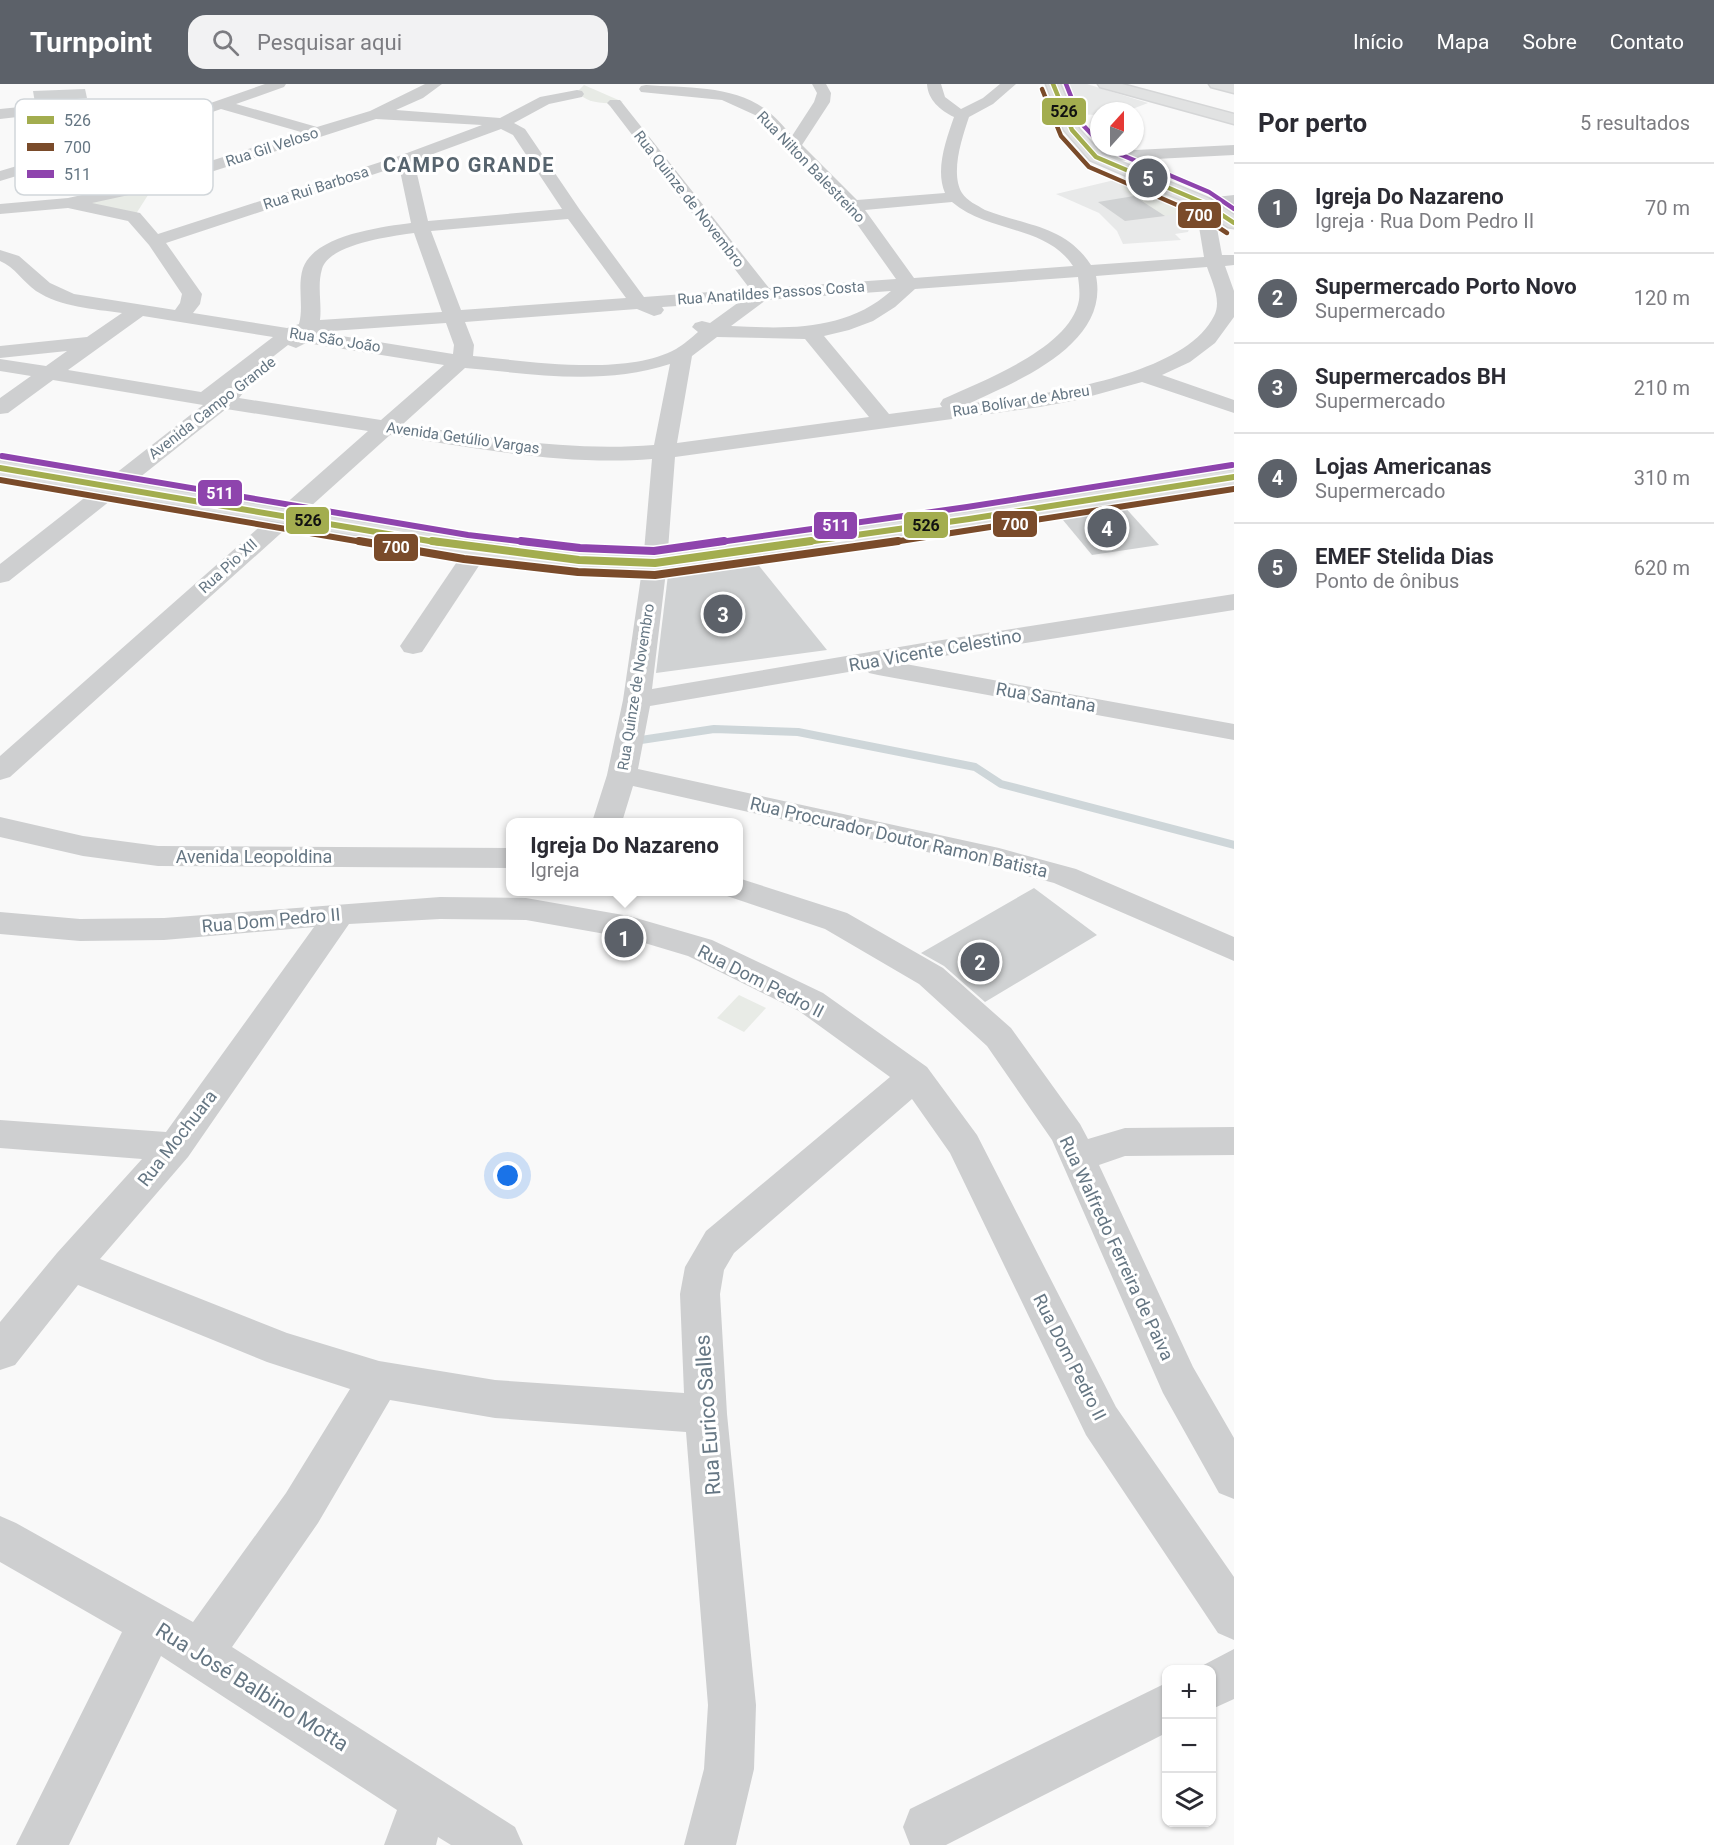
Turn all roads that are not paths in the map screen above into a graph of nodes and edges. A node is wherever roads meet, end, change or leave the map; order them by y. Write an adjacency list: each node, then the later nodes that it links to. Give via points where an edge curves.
1 (93, 84): 16 (street)
2 (279, 84): 17 (street)
3 (435, 84): 23 (street, Rua Gil Veloso)
4 (819, 84): 28 (street, via 824,93 822,102)
5 (934, 84): 24 (street, via 944,106)
6 (1009, 84): 24 (street)
7 (1053, 84): 30 (main road, via 1072,130)
8 (1105, 84): 25 (main road)
9 (1142, 84): 20 (main road)
10 (1216, 84): 12 (main road)
11 (642, 86): 19 (street, Rua Rui Barbosa, via 646,95 642,98); 28 (street, Rua Nilton Balestreino, via 738,100 768,118)
12 (1234, 88)
13 (1202, 90): 15 (main road)
14 (584, 92): 19 (street, Rua Rui Barbosa); 26 (street, Rua Rui Barbosa, via 545,100)
15 (1234, 98)
16 (98, 99)
17 (221, 100): 18 (street); 27 (street)
18 (213, 102)
19 (615, 103): 52 (street, Rua Quinze de Novembro)
20 (1234, 109)
21 (15, 112): 22 (street)
22 (0, 114)
23 (375, 114): 26 (street); 27 (street, Rua Gil Veloso)
24 (962, 115): 37 (street, via 953,140 950,184)
25 (1234, 119)
26 (502, 123): 31 (street, Rua Rui Barbosa); 43 (street, via 519,132)
27 (316, 132): 32 (street, Rua Gil Veloso)
28 (794, 145): 41 (street, Rua Nilton Balestreino)
29 (1234, 150): 30 (street)
30 (1096, 157): 40 (main road)
31 (405, 159): 46 (street); 47 (street, Rua Rui Barbosa)
32 (213, 165)
33 (15, 170): 34 (street)
34 (0, 176)
35 (105, 195): 39 (street, Rua Gil Veloso)
36 (148, 195): 44 (street)
37 (956, 197): 41 (street); 50 (street, via 997,220 1060,241)
38 (1234, 200): 40 (street)
39 (68, 203): 42 (street); 44 (street)
40 (1204, 203): 45 (main road); 49 (street, Rua Bolívar de Abreu)
41 (853, 206): 51 (street, Rua Nilton Balestreino)
42 (0, 209)
43 (573, 213): 46 (street); 53 (street)
44 (134, 217): 47 (street)
45 (1234, 223)
46 (421, 226): 56 (street); 58 (street, via 335,246 319,257 312,269 312,311)
47 (155, 241): 55 (street, via 192,294)
48 (0, 255): 54 (street, Rua São João, via 13,260 54,294)
49 (1224, 260): 50 (street, Rua Anatildes Passos Costa); 66 (street, Rua Bolívar de Abreu, via 1226,312 1214,334 1186,355)
50 (1086, 270): 51 (street, Rua Anatildes Passos Costa); 70 (street, via 1090,286 1085,310 1073,332 1036,362)
51 (909, 284): 52 (street, Rua Anatildes Passos Costa); 59 (street, via 879,312)
52 (763, 293): 53 (street, Rua Anatildes Passos Costa); 57 (street)
53 (638, 302): 56 (street, Rua Anatildes Passos Costa); 57 (street)
54 (139, 310): 55 (street, Rua São João); 60 (street)
55 (181, 316): 58 (street, Rua São João)
56 (453, 318): 58 (street, Rua Anatildes Passos Costa); 63 (street, via 464,345)
57 (712, 331): 59 (street); 62 (street)
58 (301, 332): 63 (street, Rua São João); 67 (street, Avenida Campo Grande)
59 (810, 333): 71 (street)
60 (92, 343): 61 (street); 65 (street)
61 (0, 352)
62 (682, 354): 63 (street, Rua São João, via 644,366 576,372); 73 (street, Rua Quinze de Novembro)
63 (460, 360): 72 (street, Rua Pio XII)
64 (0, 365): 65 (street, Avenida Getúlio Vargas)
65 (49, 373): 67 (street, Avenida Getúlio Vargas); 69 (street)
66 (1142, 375): 68 (street); 70 (street, Rua Bolívar de Abreu, via 1044,401)
67 (214, 400): 72 (street, Avenida Getúlio Vargas); 76 (street, Avenida Campo Grande)
68 (1234, 407)
69 (0, 408)
70 (928, 415): 71 (street, Avenida Getúlio Vargas)
71 (885, 423): 73 (street, Avenida Getúlio Vargas)
72 (386, 428): 73 (street, Avenida Getúlio Vargas, via 530,448 608,454); 77 (street, Rua Pio XII)
73 (664, 452): 80 (street, Rua Quinze de Novembro)
74 (0, 468): 76 (main road)
75 (1234, 477): 80 (main road)
76 (102, 486): 77 (main road); 79 (street, Avenida Campo Grande); 81 (street, Avenida Campo Grande)
77 (283, 517): 78 (main road); 87 (street, Rua Pio XII)
78 (478, 549): 80 (main road, via 561,559); 83 (street)
79 (0, 557)
80 (655, 563): 85 (street, Rua Quinze de Novembro)
81 (0, 576)
82 (1234, 603): 84 (street, Rua Vicente Celestino)
83 (413, 645)
84 (858, 663): 85 (street, Rua Vicente Celestino); 86 (street, Rua Santana)
85 (637, 700): 88 (street, Rua Quinze de Novembro)
86 (1234, 732)
87 (0, 771)
88 (622, 775): 89 (street, Rua Quinze de Novembro); 95 (street, Rua Procurador Doutor Ramon Batista, via 1065,876)
89 (608, 818)
90 (0, 827): 91 (street, Avenida Leopoldina, via 82,846 158,855)
91 (506, 858)
92 (743, 890): 100 (street, Rua Walfredo Ferreira de Paiva, via 836,921 931,976 999,1037 1067,1134)
93 (340, 914): 94 (street, Rua Dom Pedro II, via 164,929 80,930); 96 (street, Rua Dom Pedro II, via 440,908 526,909 629,927 700,948 812,1002); 99 (street, Rua Mochuara)
94 (0, 923)
95 (1234, 950)
96 (915, 1076): 104 (street, Rua Eurico Salles, via 720,1242 705,1267 700,1294); 107 (street, Rua Dom Pedro II, via 964,1145 1101,1421)
97 (0, 1134): 99 (street)
98 (1234, 1141): 100 (street, via 1125,1142)
99 (175, 1147): 101 (street, Rua Mochuara)
100 (1077, 1157): 105 (street, Rua Walfredo Ferreira de Paiva, via 1178,1380)
101 (71, 1265): 102 (street, Rua Mochuara); 103 (street, via 282,1349)
102 (0, 1352)
103 (379, 1380): 104 (street, via 495,1399); 109 (street, via 302,1508)
104 (706, 1414): 118 (street, Rua Eurico Salles, via 732,1705 729,1769)
105 (1234, 1479)
106 (0, 1538): 108 (street, Rua José Balbino Motta)
107 (1234, 1617)
108 (152, 1623): 109 (street, Rua José Balbino Motta); 115 (street)
109 (199, 1653): 113 (street, Rua José Balbino Motta)
110 (1234, 1673): 111 (street)
111 (1216, 1682)
112 (1162, 1710): 114 (street)
113 (426, 1798): 116 (street); 117 (street, Rua José Balbino Motta)
114 (928, 1827)
115 (42, 1845)
116 (410, 1845)
117 (497, 1845)
118 (710, 1845)

